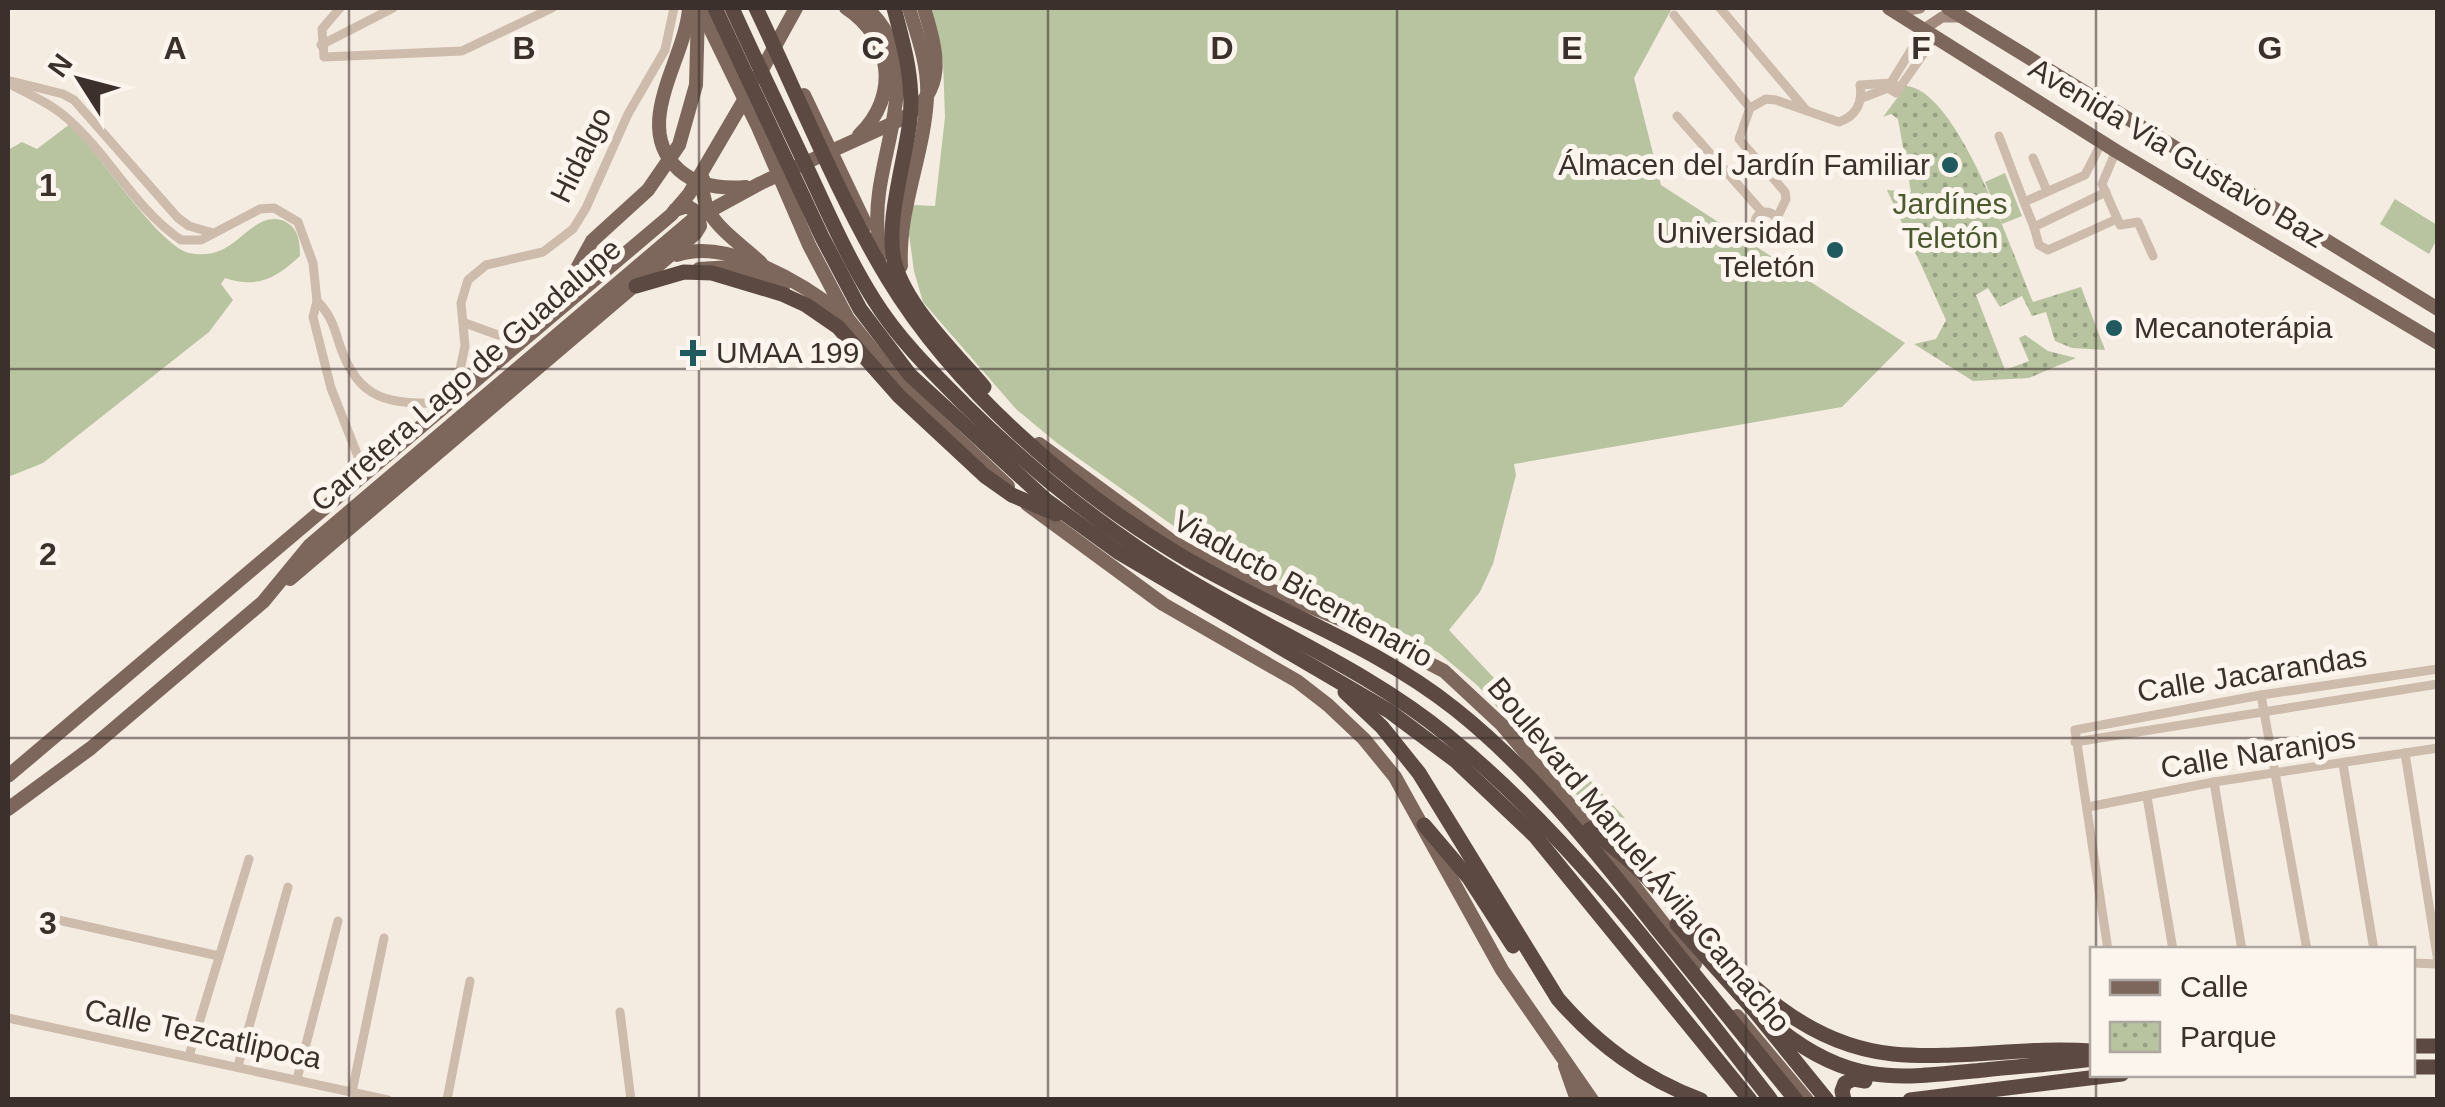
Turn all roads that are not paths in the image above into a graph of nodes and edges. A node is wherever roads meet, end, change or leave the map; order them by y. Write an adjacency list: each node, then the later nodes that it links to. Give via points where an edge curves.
1 (340, 8): 28 (street, via 322,30)
2 (393, 8): 28 (street)
3 (552, 8): 28 (street, via 462,50 328,58)
4 (674, 8): 67 (street, Hidalgo, via 665,50 580,218 543,252 475,272 462,291)
5 (689, 8): 43 (main road, via 661,106 662,144 674,165 702,183)
6 (698, 8): 29 (main road); 64 (main road, via 696,85 678,145 648,190 592,241)
7 (715, 8): 29 (highway)
8 (732, 8): 127 (highway, Boulevard Manuel Ávila Camacho, via 874,301 922,362 1006,445 1125,538 1447,734 1569,850)
9 (756, 8): 71 (highway, Viaducto Bicentenario, via 862,230 911,314 987,404)
10 (764, 8): 53 (main road, Boulevard Manuel Ávila Camacho)
11 (796, 8): 26 (main road, Carretera Lago de Guadalupe)
12 (808, 8): 26 (main road)
13 (846, 8): 38 (main road, via 872,30 886,68 880,108)
14 (866, 8): 53 (main road, via 891,40 898,73 877,206)
15 (880, 8): 25 (main road)
16 (894, 8): 25 (highway)
17 (910, 8): 61 (main road, via 928,86 901,237)
18 (924, 8): 38 (main road, Carretera Lago de Guadalupe, via 937,68 932,86 902,118)
19 (1720, 8): 34 (street)
20 (1920, 8): 22 (main road)
21 (1948, 8): 24 (main road, Avenida Via Gustavo Baz)
22 (1893, 10): 27 (main road, Avenida Via Gustavo Baz)
23 (1674, 15): 33 (street)
24 (1964, 17): 27 (main road, via 1942,17); 63 (main road, Avenida Via Gustavo Baz)
25 (899, 25): 71 (highway, via 911,106 892,254 904,286)
26 (785, 30): 42 (main road, Carretera Lago de Guadalupe)
27 (1930, 33): 31 (street); 39 (main road, Avenida Via Gustavo Baz)
28 (321, 45)
29 (738, 74): 36 (highway)
30 (8, 81): 52 (street, via 74,100 183,223); 52 (street, via 71,122 173,234 188,242)
31 (1893, 86): 32 (street); 32 (street, via 1860,86)
32 (1862, 98): 34 (street, via 1839,122)
33 (1750, 108): 34 (street, via 1766,99); 49 (street, via 1739,139 1786,192)
34 (1808, 112)
35 (1677, 116): 48 (street)
36 (761, 119): 66 (main road, via 809,246); 76 (highway, via 860,308 910,375 1046,500 1181,590)
37 (1999, 136): 46 (street)
38 (855, 139): 43 (main road, Carretera Lago de Guadalupe)
39 (2102, 142): 40 (main road, Avenida Via Gustavo Baz); 44 (street, via 2085,175)
40 (2116, 151): 45 (street, via 2102,181); 69 (main road, Avenida Via Gustavo Baz)
41 (2033, 158): 44 (street)
42 (708, 160): 47 (main road, Carretera Lago de Guadalupe); 57 (main road, via 702,191 708,212)
43 (761, 183): 73 (main road, Carretera Lago de Guadalupe, via 670,237 310,545)
44 (2047, 191): 46 (street)
45 (2106, 192): 50 (street); 51 (street)
46 (2024, 202): 51 (street)
47 (675, 210): 55 (main road, via 695,210 700,226); 64 (main road, Carretera Lago de Guadalupe)
48 (1762, 212): 49 (street); 49 (street, via 1755,223 1762,233 1774,231)
49 (1776, 218)
50 (2117, 219): 51 (street, via 2048,250); 54 (street, via 2120,226 2138,222)
51 (2034, 227)
52 (213, 233): 62 (street, via 260,209 286,213 306,237)
53 (880, 256): 61 (main road, Boulevard Manuel Ávila Camacho)
54 (2153, 256)
55 (663, 264): 57 (main road, via 704,249); 59 (main road)
56 (742, 270): 58 (main road, via 714,266); 60 (highway); 65 (main road)
57 (769, 270): 65 (main road)
58 (691, 272): 59 (highway); 60 (highway)
59 (636, 286): 73 (main road)
60 (774, 291): 65 (highway)
61 (905, 297): 92 (main road, Boulevard Manuel Ávila Camacho, via 942,347 1035,441 1173,542 1444,671 1502,725)
62 (317, 301): 70 (street, via 329,313 347,366 368,392 410,404); 72 (street, via 313,317 331,388)
63 (2438, 309)
64 (555, 310): 68 (main road, Carretera Lago de Guadalupe)
65 (828, 312): 66 (main road); 74 (highway, via 907,404 1003,490 1232,593)
66 (848, 319): 91 (main road, via 901,385 1038,514 1163,604 1328,705 1395,777)
67 (464, 323): 68 (street, via 498,335); 70 (street, Hidalgo, via 465,346)
68 (530, 333): 70 (main road, Carretera Lago de Guadalupe)
69 (2438, 344)
70 (450, 401): 72 (main road, Carretera Lago de Guadalupe)
71 (1062, 471): 74 (highway, Viaducto Bicentenario, via 1176,553)
72 (365, 474): 85 (main road, Carretera Lago de Guadalupe)
73 (263, 602): 89 (main road, Carretera Lago de Guadalupe)
74 (1290, 612): 90 (highway, Viaducto Bicentenario, via 1393,665 1453,707)
75 (2438, 669): 78 (street, Calle Jacarandas)
76 (1324, 672): 106 (highway, via 1411,762); 126 (highway, via 1437,746 1535,836)
77 (2438, 684): 79 (street, Calle Jacarandas)
78 (2260, 696): 79 (street); 80 (street, Calle Jacarandas, via 2074,730)
79 (2264, 712): 80 (street, Calle Jacarandas); 84 (street)
80 (2076, 742): 88 (street)
81 (2438, 748): 82 (street, Calle Naranjos)
82 (2406, 753): 83 (street, Calle Naranjos); 104 (street)
83 (2342, 764): 84 (street, Calle Naranjos); 102 (street)
84 (2275, 774): 86 (street, Calle Naranjos); 101 (street)
85 (8, 776)
86 (2214, 782): 87 (street, Calle Naranjos); 100 (street)
87 (2147, 797): 88 (street, Calle Naranjos); 99 (street)
88 (2088, 807): 98 (street)
89 (8, 809)
90 (1568, 819): 107 (highway, via 1640,879); 128 (highway, Viaducto Bicentenario)
91 (1424, 825): 106 (highway); 110 (main road, via 1502,970)
92 (1590, 829): 111 (highway, via 1765,998 1818,1030 1889,1053); 129 (main road, Boulevard Manuel Ávila Camacho)
93 (249, 859): 103 (street)
94 (288, 887): 114 (street)
95 (45, 916): 103 (street)
96 (338, 921): 117 (street)
97 (384, 938): 119 (street)
98 (2108, 947)
99 (2172, 947)
100 (2242, 947)
101 (2306, 947)
102 (2373, 947)
103 (219, 956): 113 (street)
104 (2438, 963)
105 (470, 982): 121 (street)
106 (1558, 999): 125 (highway, via 1611,1052)
107 (1753, 1009): 115 (highway, via 1818,1057 1851,1070 1896,1078); 130 (highway)
108 (620, 1012): 122 (street)
109 (8, 1018): 113 (street, Calle Tezcatlipoca)
110 (1562, 1055): 123 (main road); 124 (main road)
111 (2090, 1055)
112 (2090, 1055): 115 (highway)
113 (189, 1056): 114 (street, Calle Tezcatlipoca)
114 (238, 1066): 117 (street, Calle Tezcatlipoca)
115 (1947, 1074): 131 (highway, via 1902,1085 1849,1080)
116 (2103, 1077): 118 (highway)
117 (298, 1079): 119 (street, Calle Tezcatlipoca)
118 (2046, 1086): 132 (highway); 133 (highway); 134 (highway)
119 (352, 1092): 120 (street, Calle Tezcatlipoca)
120 (388, 1100)
121 (447, 1100)
122 (631, 1100)
123 (1576, 1100)
124 (1592, 1100)
125 (1701, 1100)
126 (1750, 1100)
127 (1771, 1100)
128 (1796, 1100)
129 (1806, 1100)
130 (1829, 1100)
131 (1844, 1100)
132 (1910, 1100)
133 (2000, 1100)
134 (2020, 1100)

